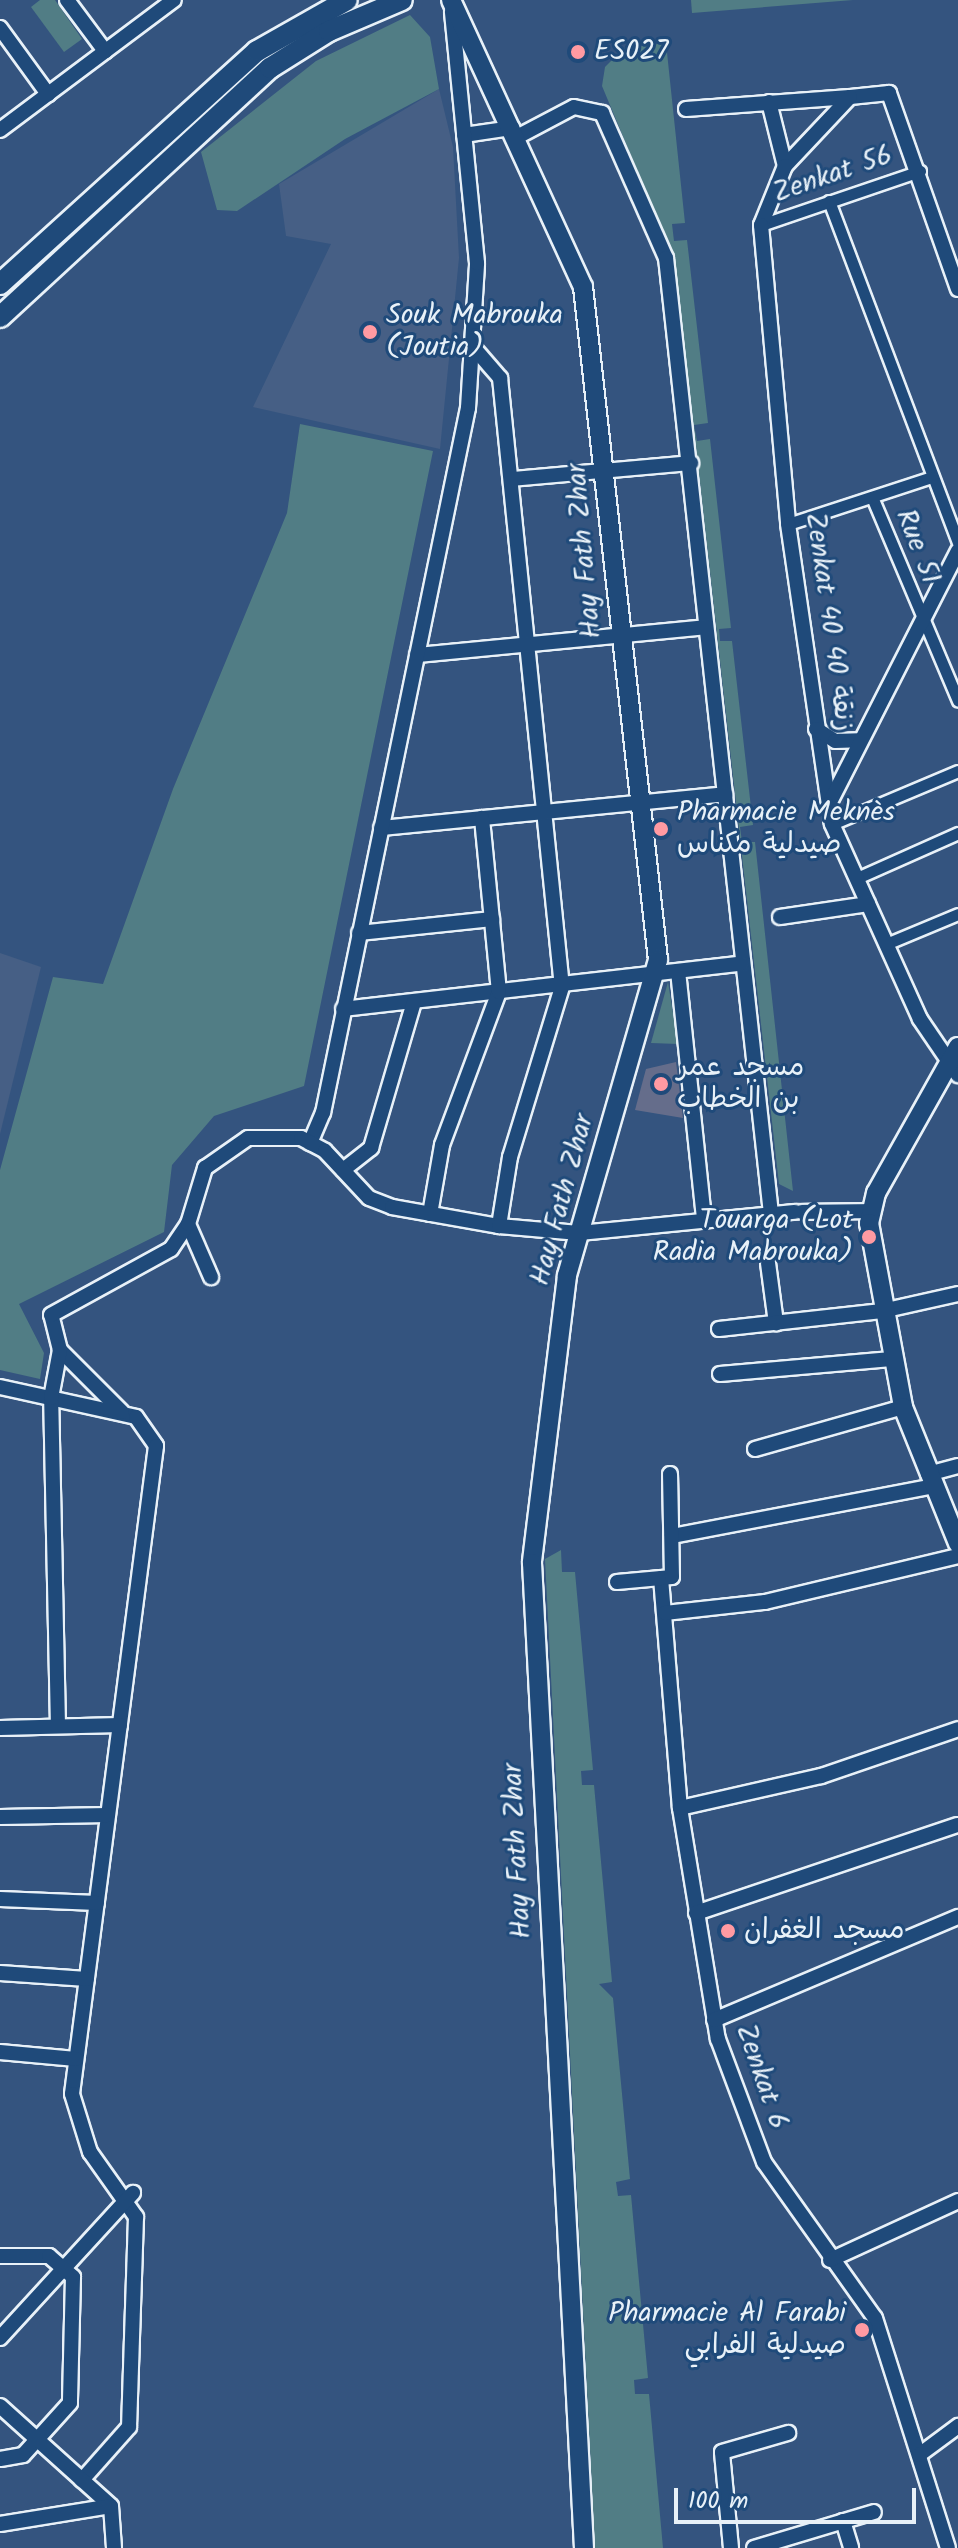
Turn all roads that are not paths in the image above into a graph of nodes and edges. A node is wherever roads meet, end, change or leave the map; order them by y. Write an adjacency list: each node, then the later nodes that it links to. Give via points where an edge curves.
1 (67, 0): 7 (street)
2 (174, 0): 7 (street)
3 (347, 0): 19 (main road, via 257,51)
4 (402, 0): 21 (main road, via 329,31 270,68)
5 (451, 2): 13 (street, Hay Fath Zhar); 14 (street)
6 (0, 28): 8 (street)
7 (105, 51): 8 (street)
8 (48, 94): 12 (street)
9 (850, 97): 10 (street); 15 (street); 16 (street, via 889,93)
10 (769, 102): 11 (street); 15 (street)
11 (686, 109)
12 (0, 130)
13 (514, 133): 14 (street); 23 (street, via 574,107 602,113 666,258); 24 (street, Hay Fath Zhar, via 583,287)
14 (464, 135): 22 (street, via 477,263)
15 (785, 166): 18 (street, Zenkat 40 زنقة 40)
16 (920, 171): 17 (street, Zenkat 56); 20 (street)
17 (829, 201): 18 (street, Zenkat 56); 25 (street)
18 (761, 225): 28 (street, Zenkat 40 زنقة 40)
19 (0, 284)
20 (958, 289)
21 (0, 317)
22 (474, 348): 26 (street, via 500,378); 35 (street)
23 (691, 463): 24 (street); 32 (street)
24 (606, 471): 26 (street); 33 (street, Hay Fath Zhar)
25 (932, 477): 27 (street); 29 (street)
26 (512, 479): 34 (street)
27 (872, 497): 28 (street); 31 (street, Rue 51)
28 (788, 524): 37 (street, Zenkat 40 زنقة 40)
29 (958, 542)
30 (958, 551): 31 (street)
31 (920, 624): 36 (street, Rue 51); 38 (street)
32 (706, 627): 33 (street); 40 (street)
33 (620, 635): 34 (street); 41 (street, Hay Fath Zhar)
34 (532, 644): 35 (street); 43 (street)
35 (417, 655): 46 (street)
36 (958, 701)
37 (816, 729): 38 (street, via 835,741); 42 (street, Zenkat 40 زنقة 40)
38 (859, 740): 42 (street)
39 (958, 771): 45 (street)
40 (725, 794): 41 (street); 55 (street)
41 (640, 802): 43 (street); 57 (street, Hay Fath Zhar)
42 (828, 805): 45 (street, Zenkat 40 زنقة 40)
43 (549, 812): 44 (street); 58 (street)
44 (482, 818): 46 (street); 52 (street)
45 (832, 824): 48 (street, Zenkat 40 زنقة 40)
46 (381, 828): 53 (street)
47 (958, 833): 48 (street)
48 (857, 878): 49 (street, Zenkat 40 زنقة 40)
49 (868, 904): 51 (street); 54 (street, Zenkat 40 زنقة 40)
50 (958, 914): 54 (street)
51 (780, 917)
52 (492, 919): 53 (street); 59 (street)
53 (359, 933): 61 (street)
54 (886, 944): 62 (street, Zenkat 40 زنقة 40)
55 (741, 964): 56 (street); 67 (street)
56 (678, 971): 57 (street); 68 (street)
57 (658, 974): 58 (street); 71 (street, Hay Fath Zhar)
58 (562, 987): 59 (street); 70 (street, via 510,1157)
59 (499, 992): 60 (street); 66 (street, via 442,1145)
60 (414, 1002): 61 (street); 64 (street, via 371,1148)
61 (343, 1009): 63 (street)
62 (955, 1061): 65 (street)
63 (310, 1143): 64 (street); 69 (street, via 274,1134 224,1150 192,1195)
64 (343, 1170): 66 (street, via 369,1198)
65 (870, 1211): 67 (street); 75 (street)
66 (430, 1214): 70 (street)
67 (771, 1214): 68 (street)
68 (704, 1220): 71 (street)
69 (188, 1224): 73 (street); 78 (street, via 171,1249 55,1309 49,1329)
70 (499, 1226): 71 (street)
71 (579, 1233): 130 (street, Hay Fath Zhar, via 567,1276 532,1563)
72 (768, 1263): 76 (street)
73 (211, 1277)
74 (958, 1294): 75 (street)
75 (882, 1311): 76 (street); 79 (street)
76 (776, 1323): 77 (street)
77 (719, 1329)
78 (60, 1350): 82 (street); 84 (street)
79 (891, 1359): 80 (street); 83 (street)
80 (720, 1374)
81 (0, 1387): 82 (street)
82 (51, 1398): 84 (street); 96 (street)
83 (903, 1407): 85 (street); 88 (street)
84 (124, 1414): 95 (street, via 146,1424 156,1446)
85 (755, 1449)
86 (958, 1466): 88 (street)
87 (670, 1474): 89 (street)
88 (930, 1480): 89 (street); 90 (street)
89 (672, 1536): 92 (street, via 672,1577)
90 (958, 1543)
91 (958, 1556): 94 (street, via 765,1602)
92 (661, 1578): 93 (street); 94 (street, Zenkat 6)
93 (617, 1582)
94 (665, 1613): 99 (street, Zenkat 6)
95 (120, 1725): 96 (street); 100 (street)
96 (58, 1726): 97 (street)
97 (0, 1728)
98 (958, 1729): 99 (street, via 821,1776)
99 (680, 1808): 105 (street, Zenkat 6)
100 (108, 1815): 101 (street); 104 (street)
101 (0, 1817)
102 (958, 1825): 105 (street)
103 (0, 1899): 104 (street)
104 (97, 1903): 108 (street)
105 (696, 1913): 109 (street, Zenkat 6)
106 (958, 1917): 109 (street)
107 (0, 1973): 108 (street)
108 (87, 1979): 111 (street)
109 (714, 2020): 115 (street, Zenkat 6, via 751,2135)
110 (0, 2052): 111 (street)
111 (76, 2059): 112 (street, via 72,2094 80,2131)
112 (131, 2195): 116 (street); 124 (street, via 136,2217 129,2427)
113 (958, 2201): 115 (street)
114 (0, 2256): 116 (street, via 49,2256)
115 (830, 2260): 122 (street, Zenkat 6, via 875,2318)
116 (63, 2269): 117 (street); 121 (street, via 73,2277 70,2403)
117 (0, 2338)
118 (0, 2406): 121 (street)
119 (958, 2426): 122 (street)
120 (788, 2433): 131 (street, via 728,2446 720,2464)
121 (37, 2439): 123 (street, via 23,2455); 124 (street)
122 (919, 2455): 134 (street, Zenkat 6)
123 (0, 2459)
124 (82, 2480): 125 (street)
125 (111, 2506): 128 (street); 129 (street)
126 (874, 2512): 127 (street)
127 (843, 2521): 132 (street); 133 (street)
128 (0, 2524)
129 (114, 2548)
130 (584, 2548)
131 (731, 2548)
132 (754, 2548)
133 (851, 2548)
134 (948, 2548)

